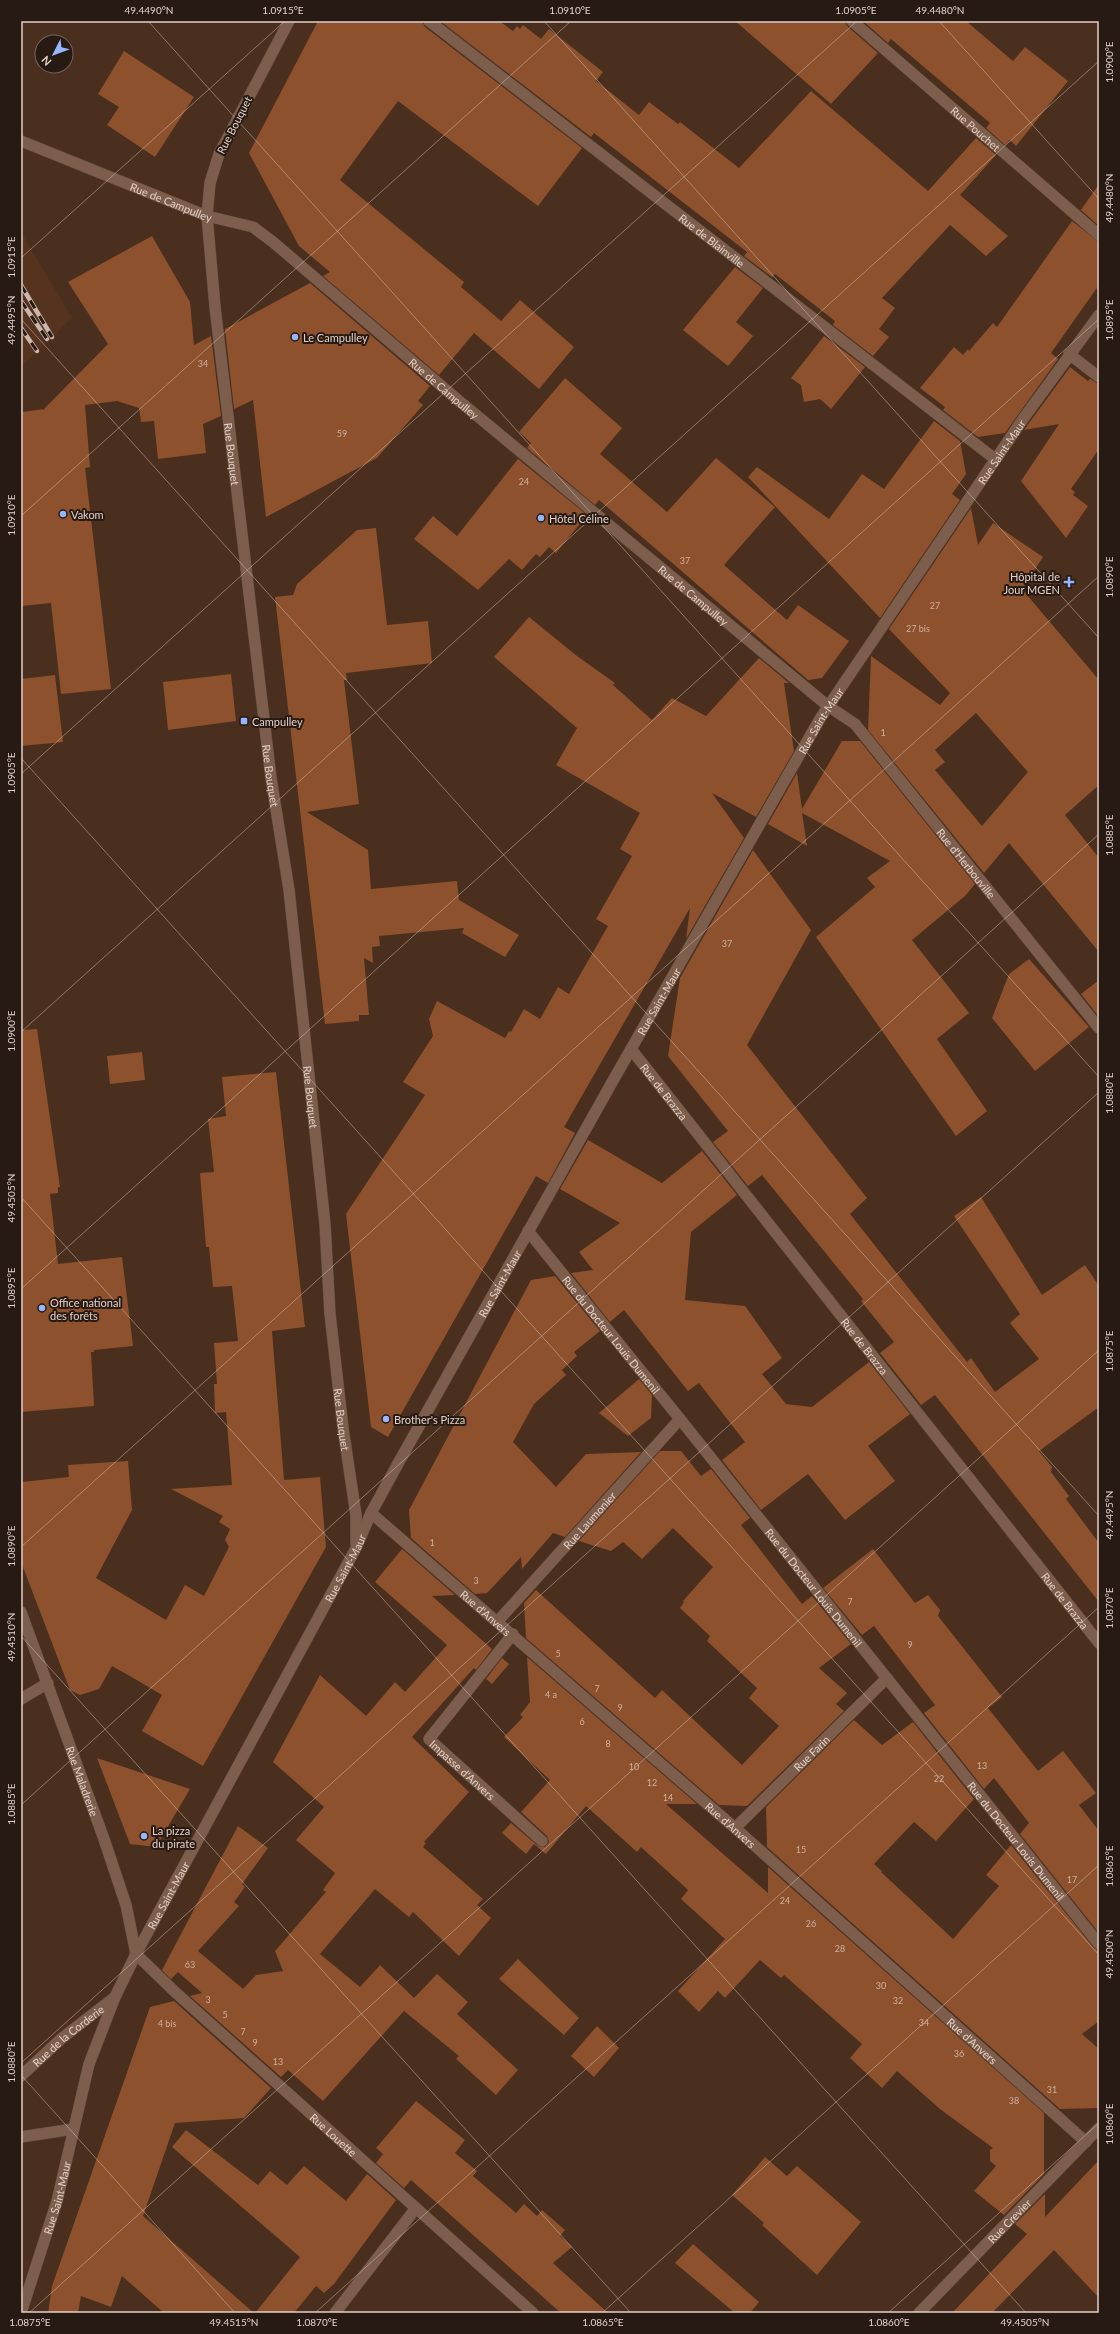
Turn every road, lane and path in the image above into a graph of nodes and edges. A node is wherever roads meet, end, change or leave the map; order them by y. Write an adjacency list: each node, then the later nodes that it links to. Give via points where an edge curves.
1 (289, 21): 5 (street, Rue Bouquet, via 219,154 210,182)
2 (429, 21): 10 (street, Rue de Blainville)
3 (852, 21): 6 (street, Rue Pouchet)
4 (21, 141): 5 (street, Rue de Campulley)
5 (207, 216): 11 (street, Rue de Campulley, via 253,227 273,242 458,400); 17 (street, Rue Bouquet, via 216,315 271,778 290,898 325,1224 330,1314 356,1515)
6 (1099, 235)
7 (1099, 315): 8 (street, Rue Saint-Maur)
8 (1069, 354): 9 (street); 10 (street, Rue Saint-Maur)
9 (1099, 376)
10 (995, 459): 11 (street, Rue Saint-Maur)
11 (828, 706): 12 (street, Rue d'Herbouville, via 855,724); 13 (street, Rue Saint-Maur)
12 (1099, 1028)
13 (631, 1049): 14 (street, Rue Saint-Maur); 21 (street, Rue de Brazza)
14 (528, 1231): 15 (street, Rue du Docteur Louis Dumenil); 16 (street, Rue Saint-Maur)
15 (680, 1419): 19 (street, Rue Laumonier); 22 (street, Rue du Docteur Louis Dumenil)
16 (371, 1513): 17 (street, Rue Saint-Maur); 19 (street, Rue d'Anvers)
17 (356, 1548): 28 (street, Rue Saint-Maur)
18 (21, 1612): 23 (street, Rue Maladrerie)
19 (498, 1621): 20 (street, Rue d'Anvers)
20 (513, 1634): 25 (street, Rue d'Anvers); 26 (street, Impasse d'Anvers, via 429,1739)
21 (1099, 1643)
22 (887, 1678): 25 (street, Rue Farin); 27 (street, Rue du Docteur Louis Dumenil)
23 (48, 1683): 24 (street); 28 (street, Rue Maladrerie, via 126,1906)
24 (21, 1699)
25 (735, 1828): 34 (street, Rue d'Anvers)
26 (542, 1841)
27 (1099, 1944)
28 (136, 1954): 29 (street, Rue Saint-Maur); 35 (street, Rue Louette)
29 (115, 1997): 30 (street, Rue de la Corderie, via 62,2038); 32 (street, Rue Saint-Maur, via 89,2064)
30 (21, 2076)
31 (1099, 2128): 34 (street, Rue Crevier)
32 (73, 2129): 33 (street); 36 (street, Rue Saint-Maur, via 57,2202)
33 (21, 2137)
34 (1086, 2142): 39 (street, Rue Crevier)
35 (416, 2208): 37 (street); 38 (street, Rue Louette)
36 (21, 2313)
37 (335, 2313)
38 (533, 2313)
39 (919, 2313)

